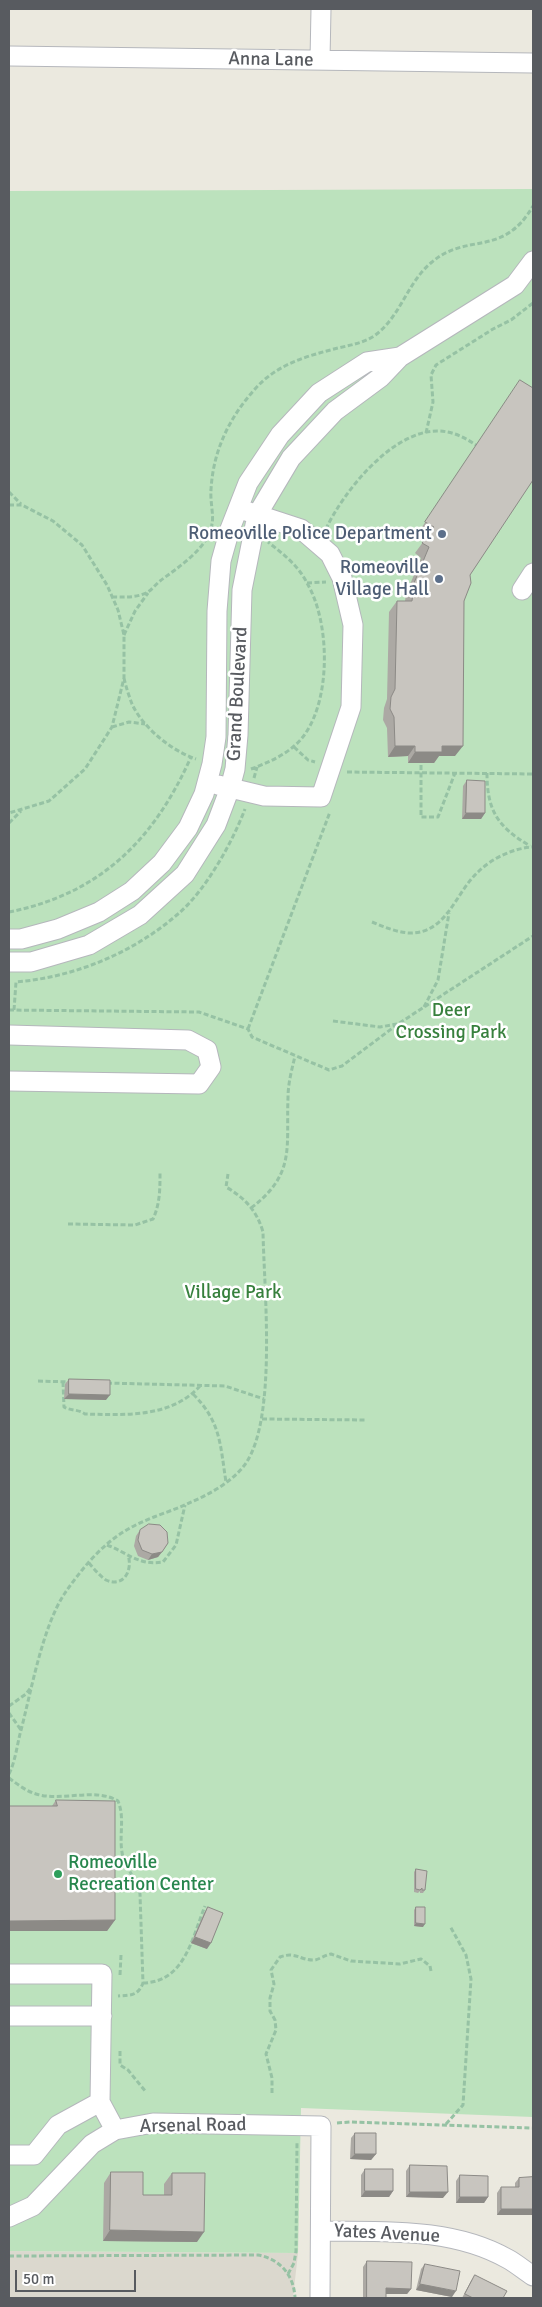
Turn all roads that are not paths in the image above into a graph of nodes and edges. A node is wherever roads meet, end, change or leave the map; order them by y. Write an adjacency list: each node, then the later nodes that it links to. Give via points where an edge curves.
1 (322, 9): 3 (street)
2 (9, 56): 3 (street, Anna Lane)
3 (320, 60): 4 (street, Anna Lane)
4 (533, 63)
5 (533, 261): 6 (street, Grand Boulevard, via 515,285)
6 (400, 357): 7 (street, Grand Boulevard, via 367,362 320,393 280,435 248,483); 8 (street, Grand Boulevard, via 381,378 336,411 291,458)
7 (238, 508): 8 (street); 11 (street, Grand Boulevard, via 221,527 216,737)
8 (257, 515): 12 (street, Grand Boulevard, via 242,590 238,735); 12 (street, via 301,529 330,554 342,578 353,625 351,707 326,803 264,796)
9 (533, 574): 10 (street)
10 (522, 590)
11 (207, 782): 12 (street); 13 (street, Grand Boulevard, via 188,828 162,863 132,891 99,912 58,929)
12 (230, 788): 14 (street, Grand Boulevard, via 216,825 185,874 140,915 90,945 31,962)
13 (9, 939)
14 (9, 962)
15 (9, 1035): 16 (street, via 188,1040 207,1050 211,1067 199,1084)
16 (9, 1081)
17 (9, 1974): 19 (street, via 102,1974 111,1996)
18 (9, 2016): 19 (street)
19 (102, 2016): 20 (street)
20 (100, 2102): 21 (street); 22 (street, via 58,2125 34,2155)
21 (115, 2130): 23 (street, Arsenal Road, via 92,2144 33,2206); 24 (street, Arsenal Road, via 153,2123 321,2126)
22 (9, 2155)
23 (9, 2217)
24 (322, 2231): 25 (street, Yates Avenue, via 448,2237 508,2258); 26 (street)
25 (533, 2276)
26 (320, 2298)

